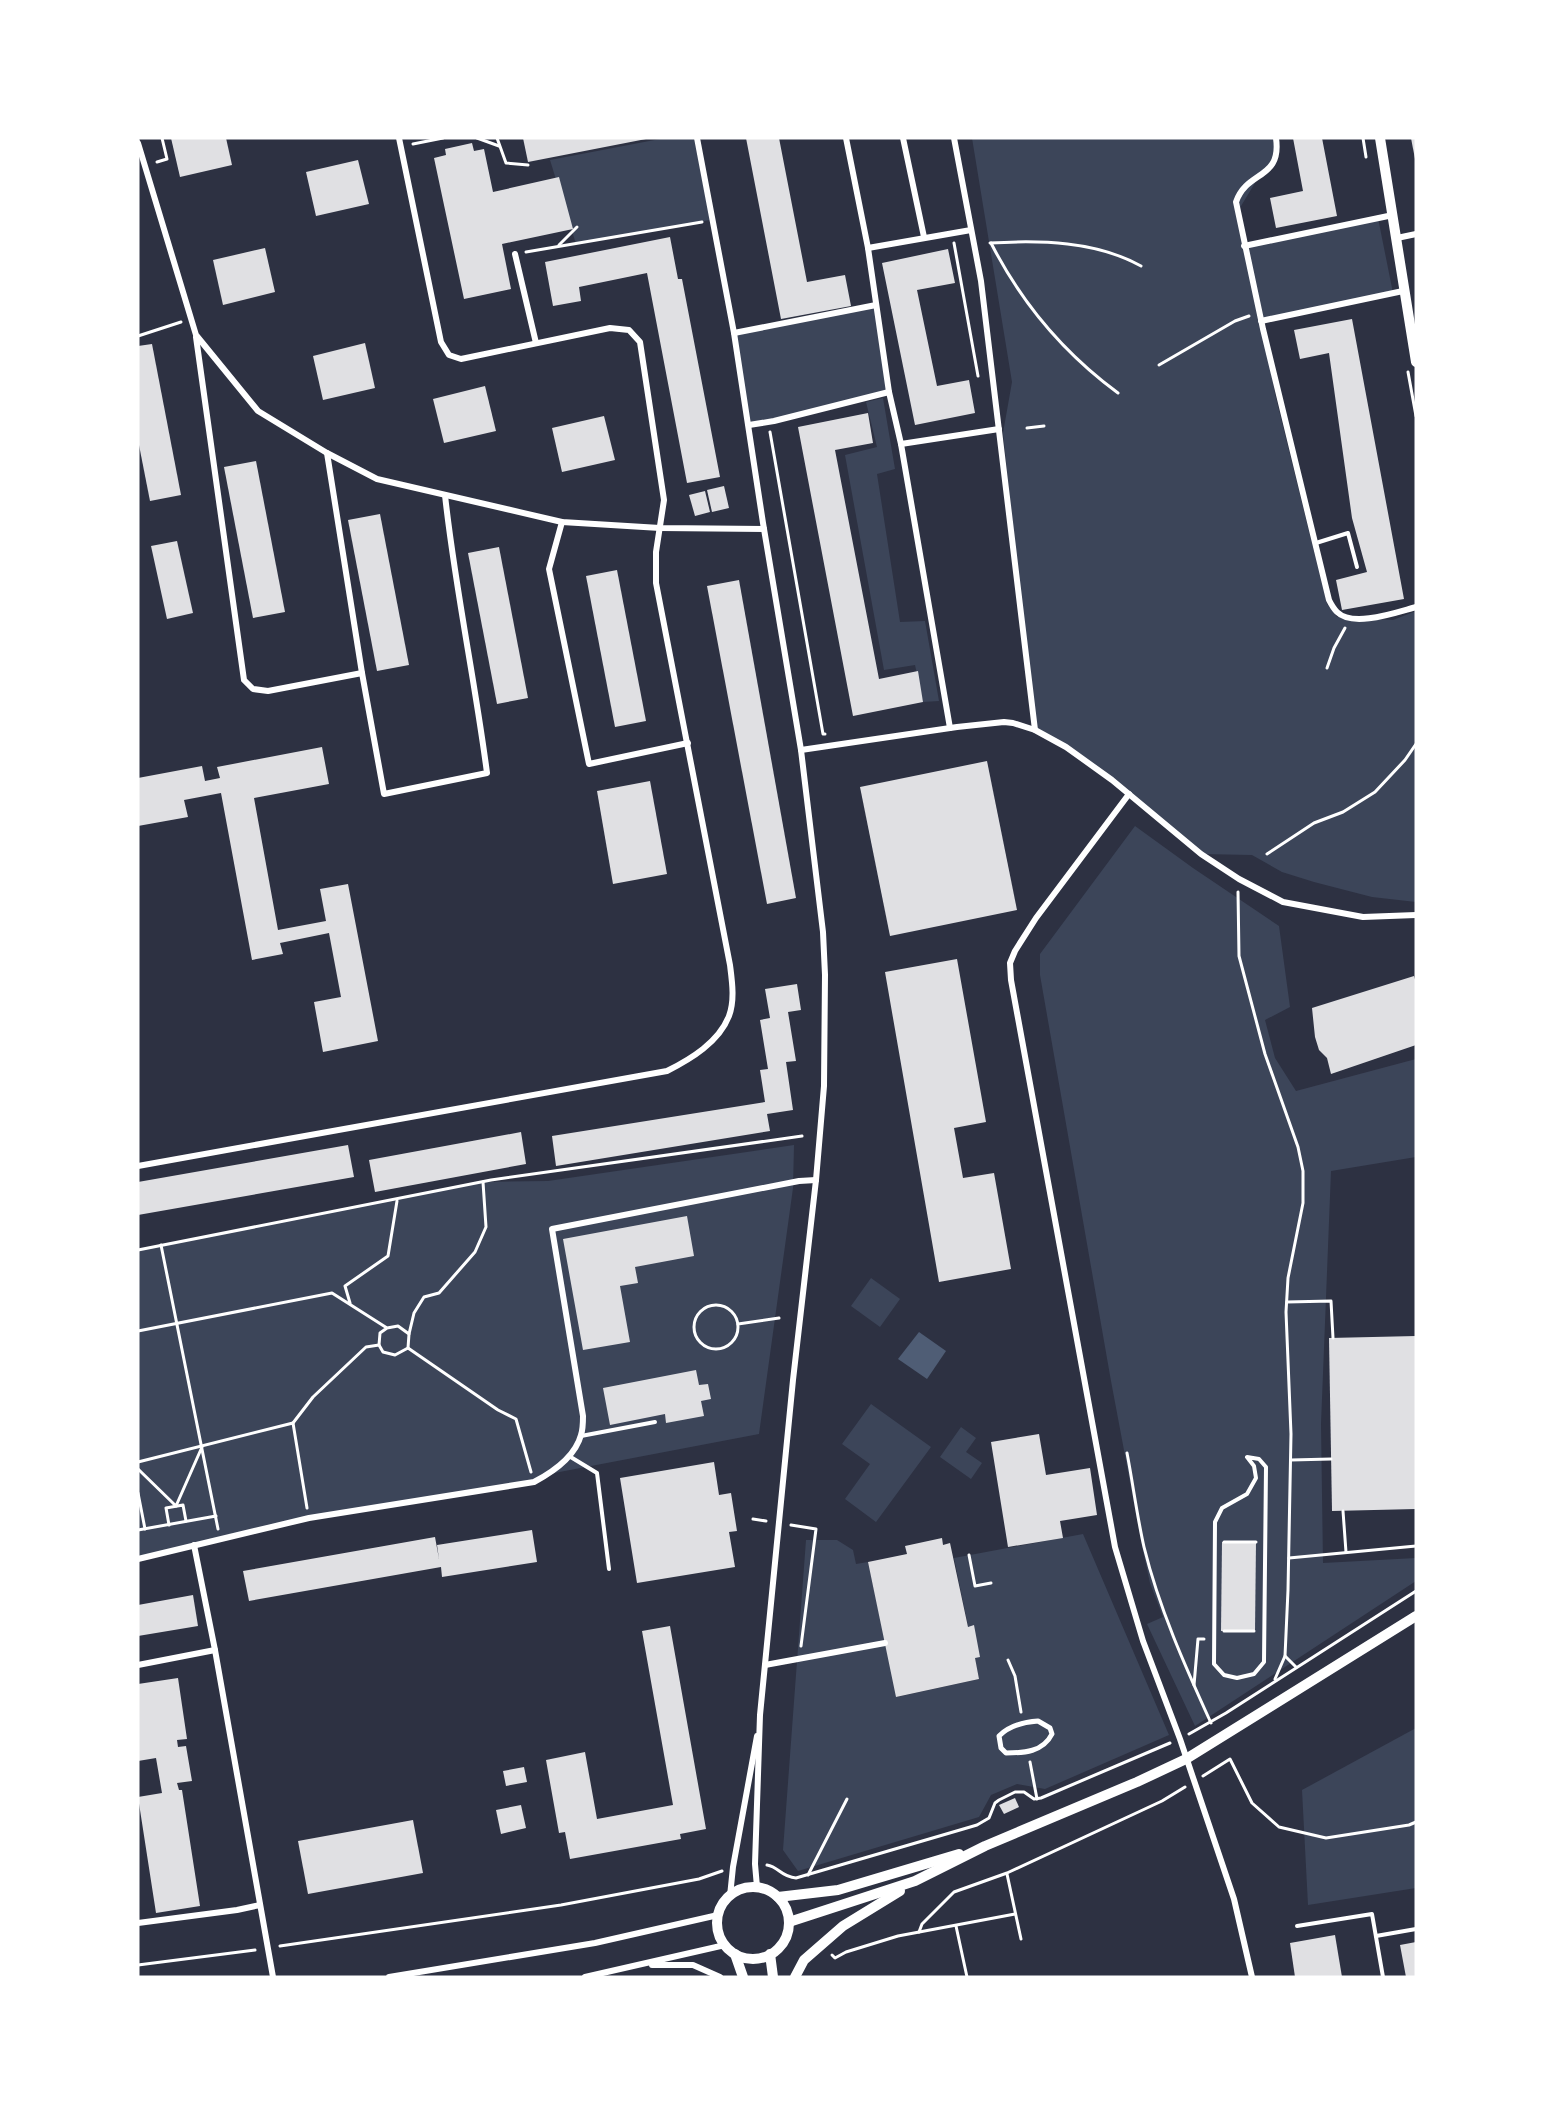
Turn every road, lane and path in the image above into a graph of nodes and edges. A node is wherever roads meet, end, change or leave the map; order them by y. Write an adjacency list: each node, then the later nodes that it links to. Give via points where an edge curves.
1 (162, 138): 15 (path, via 167,159)
2 (399, 138): 14 (street)
3 (443, 138): 14 (path)
4 (477, 138): 13 (path)
5 (497, 138): 13 (path)
6 (697, 138): 37 (street)
7 (846, 138): 29 (street)
8 (903, 138): 23 (street)
9 (954, 138): 20 (street)
10 (1276, 138): 27 (street, via 1274,162 1266,173 1249,182 1236,202)
11 (1380, 138): 17 (street)
12 (138, 143): 38 (street)
13 (499, 146): 16 (path, via 506,163)
14 (402, 147): 40 (street, via 441,342 449,356 461,359)
15 (153, 163)
16 (528, 165)
17 (1393, 215): 24 (street); 27 (street)
18 (710, 220): 28 (path)
19 (577, 227): 28 (path)
20 (971, 230): 21 (street); 49 (street)
21 (952, 233): 23 (street); 43 (path)
22 (1416, 234): 24 (street)
23 (924, 237): 29 (street)
24 (1397, 238): 32 (street)
25 (985, 243): 26 (path)
26 (991, 243): 31 (path, via 1090,248 1111,252); 45 (path, via 1006,273 1054,335)
27 (1244, 246): 34 (street)
28 (558, 247): 30 (path)
29 (868, 248): 33 (street)
30 (515, 254): 40 (street)
31 (1141, 266)
32 (1403, 291): 35 (street); 41 (street)
33 (876, 304): 37 (street); 44 (street)
34 (1260, 312): 35 (street); 42 (path, via 1235,321)
35 (1261, 321): 57 (street)
36 (183, 322): 39 (path)
37 (734, 333): 47 (street)
38 (196, 335): 52 (street, via 258,411); 62 (street, via 244,680 253,689 268,691)
39 (138, 336)
40 (536, 343): 55 (street, via 610,327 629,330 640,342 664,500)
41 (1416, 362)
42 (1159, 365)
43 (980, 387)
44 (889, 392): 46 (street); 51 (street)
45 (1118, 393)
46 (769, 422): 47 (street); 65 (path, via 823,734)
47 (749, 425): 56 (street)
48 (1044, 426): 50 (path)
49 (999, 429): 51 (street); 64 (street)
50 (1027, 429)
51 (901, 444): 63 (street)
52 (327, 453): 53 (street, via 377,479); 62 (street)
53 (445, 495): 54 (street); 62 (street, via 487,774 384,794)
54 (562, 522): 55 (street); 66 (street, via 549,569 589,764)
55 (660, 528): 56 (street); 66 (street, via 656,583)
56 (764, 529): 68 (street)
57 (1316, 543): 58 (lane, via 1348,533); 60 (street, via 1329,600 1338,614)
58 (1357, 567)
59 (1416, 607): 60 (street)
60 (1350, 619): 61 (path)
61 (1327, 668)
62 (362, 672)
63 (950, 728): 64 (street, via 1004,722); 68 (street)
64 (1035, 730): 69 (street, via 1066,747)
65 (834, 732)
66 (688, 742): 74 (street, via 732,983 729,1016 709,1044 667,1071)
67 (1416, 744): 70 (path, via 1375,792 1343,812 1314,823)
68 (801, 750): 75 (street, via 825,975 826,1042)
69 (1129, 794): 71 (street, via 1201,854); 141 (street, via 1036,918 1010,963 1114,1546)
70 (1267, 854)
71 (1239, 879): 72 (street, via 1284,902 1324,911 1363,917); 80 (path, via 1239,956 1265,1054 1303,1171 1304,1203 1288,1278)
72 (1416, 915)
73 (802, 1136): 76 (path)
74 (138, 1166)
75 (816, 1180): 93 (street, via 552,1229 584,1416); 109 (street)
76 (483, 1182): 77 (path); 87 (path, via 486,1227 475,1252 439,1293 424,1297 414,1313)
77 (397, 1200): 78 (path); 81 (path, via 388,1256 345,1286)
78 (161, 1245): 79 (path); 83 (path)
79 (138, 1250)
80 (1287, 1302): 88 (path, via 1331,1301); 98 (path)
81 (350, 1305): 83 (path, via 332,1293); 85 (path)
82 (779, 1318): 84 (path)
83 (177, 1322): 86 (path); 94 (path)
84 (738, 1324): 84 (path, via 726,1307 712,1305 700,1311 693,1331 701,1344 723,1348 735,1338)
85 (387, 1328): 87 (path, via 398,1326); 89 (path, via 380,1333)
86 (138, 1331)
87 (409, 1334): 90 (path)
88 (1333, 1338)
89 (380, 1345): 90 (path, via 383,1352 394,1355); 92 (path, via 366,1347 313,1397)
90 (408, 1348): 101 (path, via 516,1419)
91 (656, 1422): 93 (lane)
92 (293, 1423): 94 (path); 106 (path)
93 (581, 1436): 96 (street)
94 (203, 1446): 99 (path); 103 (path); 105 (path)
95 (1127, 1453): 137 (path, via 1151,1573)
96 (569, 1456): 101 (street); 122 (lane, via 597,1473)
97 (1331, 1459): 98 (path)
98 (1290, 1460): 120 (path)
99 (138, 1462)
100 (138, 1469): 103 (path)
101 (534, 1482): 106 (street)
102 (138, 1492): 111 (path)
103 (176, 1506): 108 (path, via 183,1504); 110 (path, via 166,1508)
104 (1343, 1511): 117 (path)
105 (216, 1516): 108 (path); 113 (path)
106 (309, 1518): 113 (street)
107 (753, 1519): 109 (path)
108 (186, 1521): 110 (path)
109 (779, 1523): 131 (path, via 816,1529); 134 (street)
110 (169, 1525): 111 (path)
111 (145, 1529): 112 (path)
112 (138, 1530)
113 (220, 1539): 115 (street)
114 (1222, 1542): 118 (path, via 1256,1542)
115 (194, 1545): 121 (street); 129 (street)
116 (1416, 1546): 117 (path)
117 (1346, 1552): 120 (path)
118 (1256, 1553)
119 (969, 1555): 123 (path, via 975,1586)
120 (1289, 1558): 130 (path)
121 (138, 1559)
122 (609, 1569)
123 (991, 1583)
124 (1416, 1591): 135 (path)
125 (1416, 1616): 143 (street)
126 (1255, 1631): 127 (path, via 1221,1631 1222,1638)
127 (1214, 1638): 127 (lane, via 1215,1664 1224,1674 1254,1674 1264,1662 1266,1467 1259,1459 1246,1457 1254,1466 1256,1478 1247,1494 1222,1508 1215,1522); 137 (path, via 1198,1639)
128 (885, 1642): 131 (street)
129 (215, 1650): 133 (street); 157 (street)
130 (1285, 1656): 135 (path); 136 (path)
131 (799, 1659): 134 (street)
132 (1008, 1660): 139 (path, via 1015,1676)
133 (138, 1665)
134 (765, 1665): 138 (street)
135 (1296, 1667): 136 (path)
136 (1274, 1682): 140 (path)
137 (1194, 1685): 140 (path)
138 (760, 1715): 149 (street); 150 (street)
139 (1023, 1723): 142 (street, via 1038,1721 1050,1728 1052,1734 1042,1746); 142 (street, via 1004,1731 999,1742 1006,1752)
140 (1211, 1723): 141 (path)
141 (1180, 1739): 143 (street); 146 (path)
142 (1029, 1752): 146 (path)
143 (1186, 1758): 144 (street); 148 (street)
144 (1194, 1782): 147 (path, via 1230,1759 1252,1803 1279,1827 1326,1839); 151 (path, via 1162,1801); 183 (street, via 1234,1899)
145 (847, 1799): 152 (path)
146 (1037, 1799): 152 (path, via 1016,1792 995,1803 989,1818 977,1824)
147 (1416, 1822)
148 (985, 1846): 153 (street); 156 (street, via 838,1890)
149 (755, 1864): 152 (path, via 773,1866 789,1877); 154 (street)
150 (733, 1867): 155 (street); 169 (path, via 699,1879 561,1905)
151 (1007, 1873): 158 (path); 165 (path, via 954,1892 922,1924)
152 (808, 1874)
153 (915, 1881): 160 (street); 181 (street, via 843,1926 804,1960)
154 (757, 1887): 155 (street, via 738,1890); 156 (street)
155 (730, 1896): 159 (street)
156 (778, 1897): 160 (street)
157 (260, 1905): 161 (street); 169 (street)
158 (1015, 1914): 162 (path); 167 (path)
159 (718, 1915): 168 (street, via 717,1926); 176 (street, via 595,1943)
160 (789, 1922): 171 (street, via 782,1944)
161 (138, 1923)
162 (956, 1926): 165 (path); 182 (path)
163 (1297, 1926): 166 (lane, via 1372,1914)
164 (1416, 1929): 166 (lane)
165 (919, 1932): 172 (path)
166 (1376, 1936): 184 (lane)
167 (1021, 1939)
168 (725, 1945): 170 (street); 174 (street)
169 (268, 1948): 173 (path); 175 (street)
170 (735, 1954): 171 (street, via 747,1958); 179 (street)
171 (770, 1954): 180 (street)
172 (835, 1958)
173 (138, 1965)
174 (639, 1965): 177 (street); 178 (street, via 693,1965)
175 (273, 1977)
176 (388, 1977)
177 (585, 1977)
178 (720, 1977)
179 (742, 1977)
180 (773, 1977)
181 (795, 1977)
182 (967, 1977)
183 (1252, 1977)
184 (1383, 1977)

